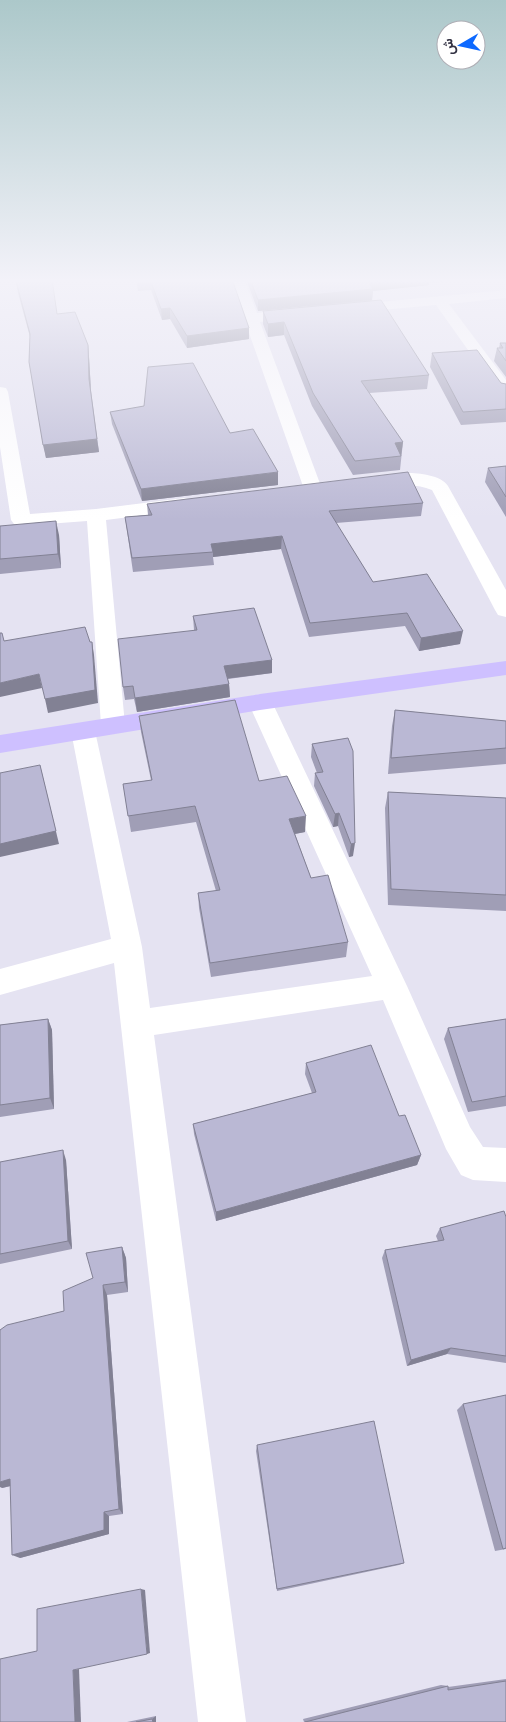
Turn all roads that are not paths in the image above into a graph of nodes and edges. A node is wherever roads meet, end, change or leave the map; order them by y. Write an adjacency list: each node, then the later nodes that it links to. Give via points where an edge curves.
1 (271, 359): 5 (street)
2 (483, 359): 3 (street)
3 (506, 391)
4 (0, 392): 9 (street)
5 (332, 486): 6 (street); 11 (street, via 408,477 426,479 439,486)
6 (294, 491)
7 (205, 502): 8 (street)
8 (96, 515): 9 (street); 14 (street)
9 (21, 520): 10 (street)
10 (0, 523)
11 (506, 610)
12 (506, 668): 13 (street)
13 (260, 702): 14 (street); 18 (street)
14 (98, 728): 15 (street); 16 (street)
15 (0, 744)
16 (127, 948): 17 (street); 19 (street)
17 (0, 982)
18 (392, 986): 19 (street); 20 (street, via 458,1138 473,1163)
19 (136, 1024): 21 (street)
20 (506, 1165)
21 (222, 1722)

